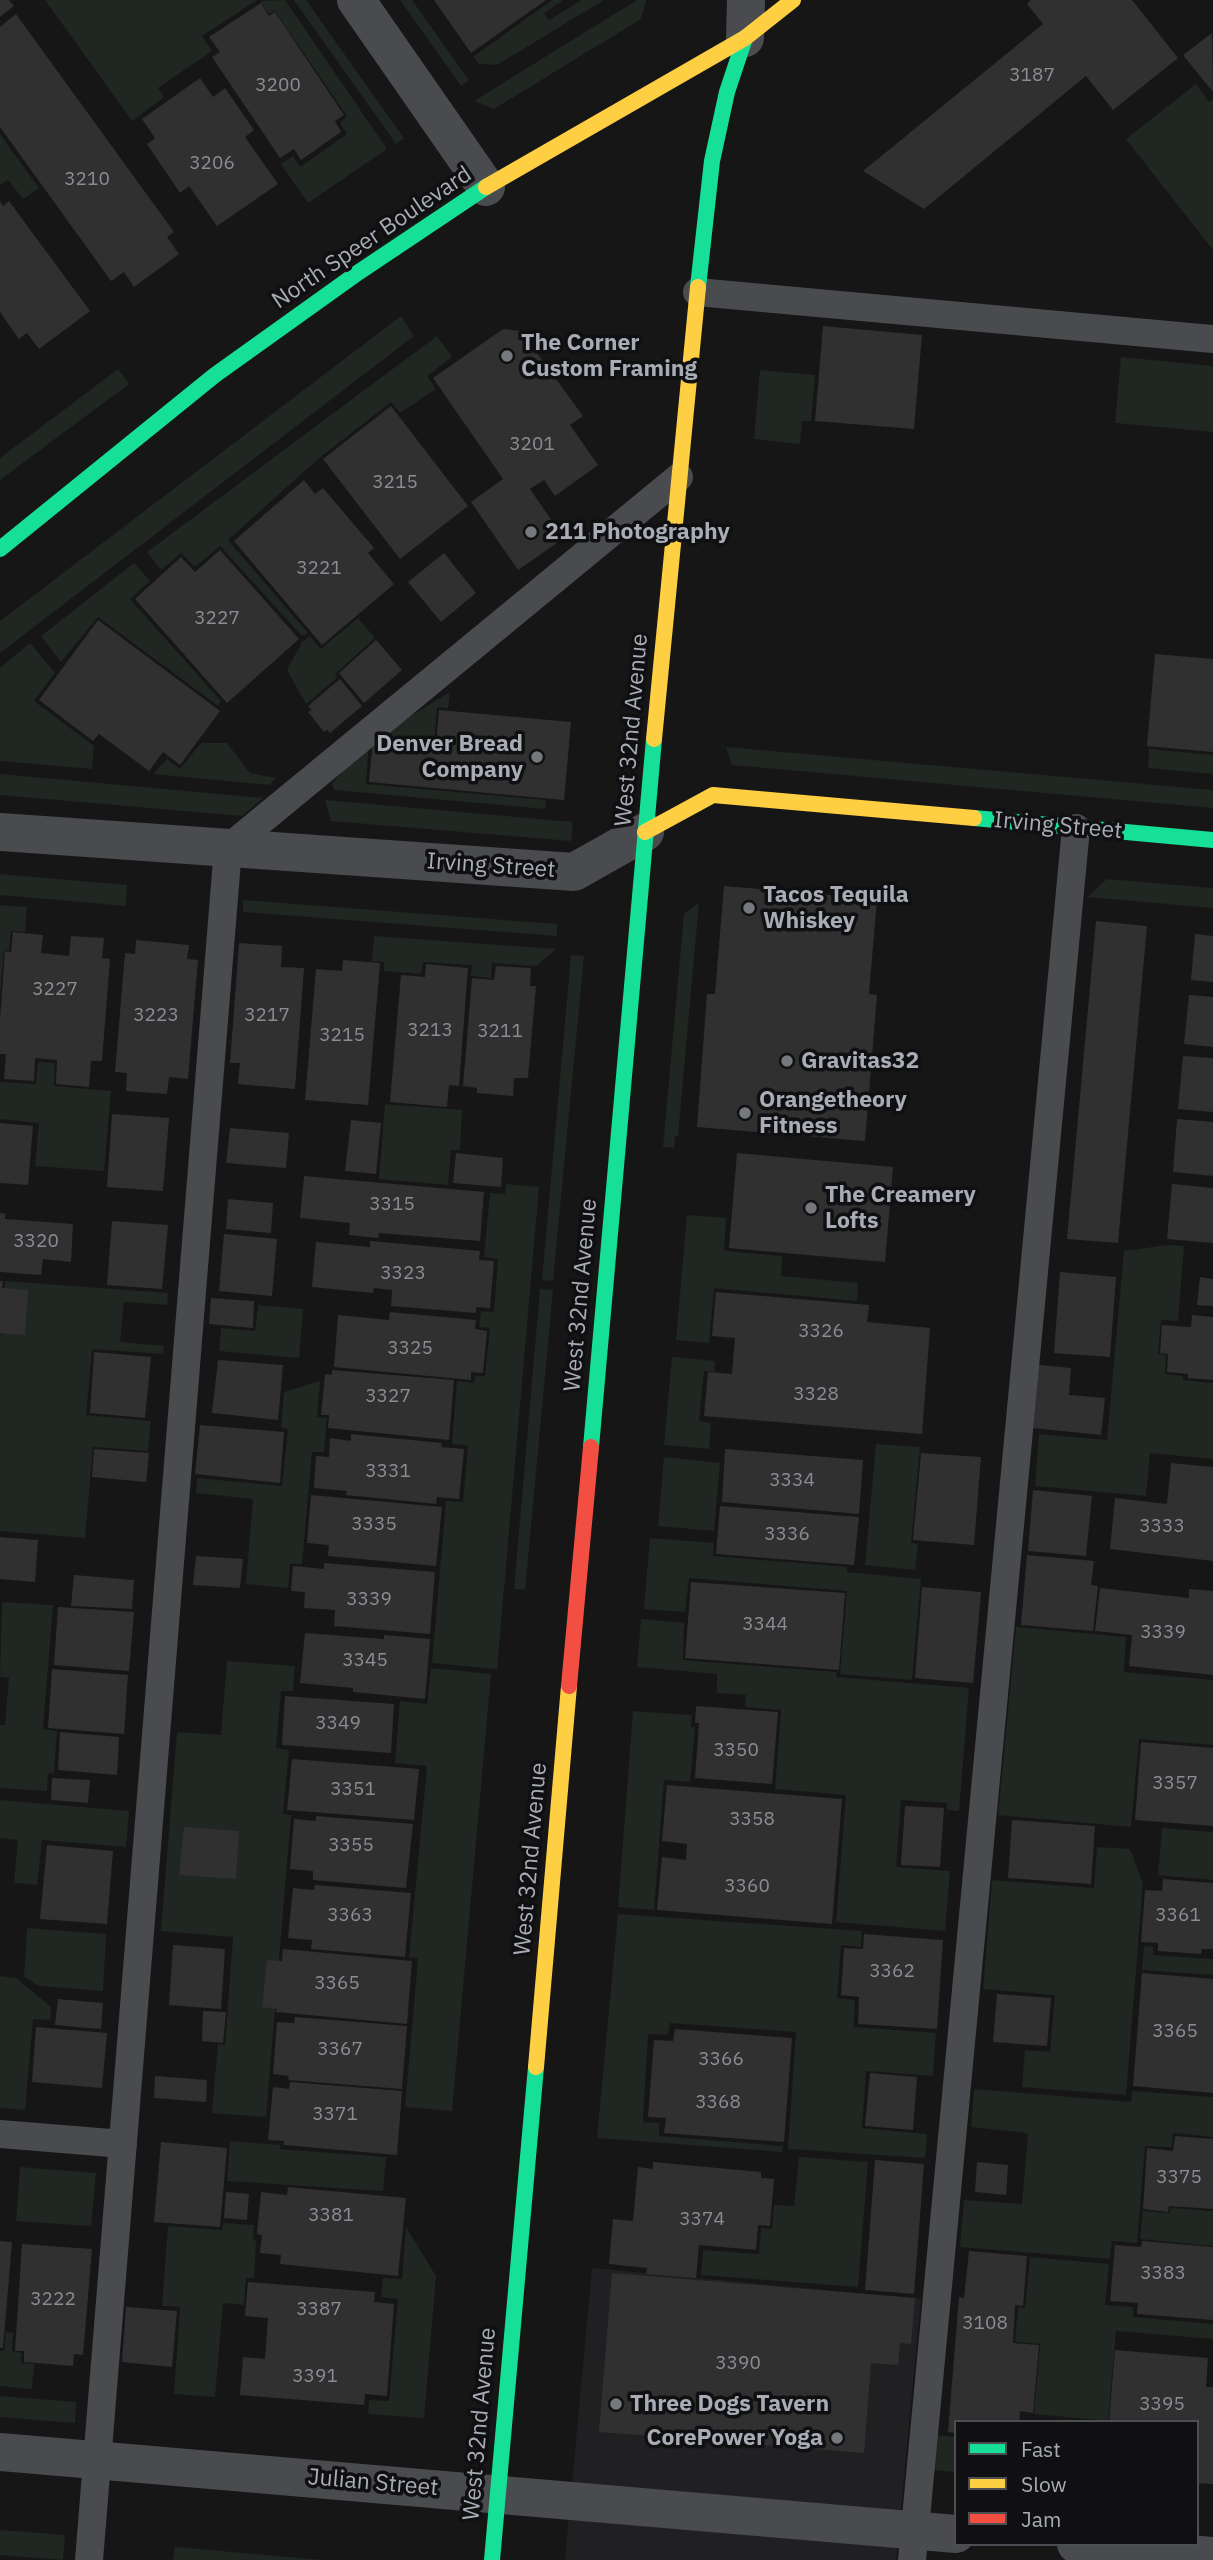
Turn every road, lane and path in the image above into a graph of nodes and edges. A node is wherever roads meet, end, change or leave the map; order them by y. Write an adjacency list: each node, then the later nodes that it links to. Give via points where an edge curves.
1 (356, 0): 5 (street)
2 (746, 0): 4 (street)
3 (793, 0): 4 (street, North Speer Boulevard)
4 (744, 38): 5 (street, North Speer Boulevard); 6 (street, West 32nd Avenue, via 712,161)
5 (486, 187): 9 (street, North Speer Boulevard, via 215,375)
6 (697, 292): 7 (lane); 8 (street, West 32nd Avenue)
7 (1213, 339)
8 (679, 477): 12 (street, West 32nd Avenue); 14 (lane)
9 (0, 549)
10 (1076, 828): 12 (street, Irving Street, via 713,795); 13 (street, Irving Street); 21 (lane)
11 (0, 832): 14 (street, Irving Street)
12 (645, 832): 14 (street, Irving Street, via 574,872); 19 (street, West 32nd Avenue)
13 (1213, 840)
14 (228, 848): 16 (lane)
15 (0, 2134): 16 (lane)
16 (123, 2144): 18 (lane)
17 (0, 2452): 18 (street, Julian Street)
18 (97, 2460): 19 (street, Julian Street); 24 (lane)
19 (496, 2494): 21 (street, Julian Street); 25 (street, West 32nd Avenue)
20 (954, 2535): 21 (street, Julian Street)
21 (913, 2545)
22 (1099, 2546): 23 (street)
23 (1213, 2556)
24 (89, 2560)
25 (492, 2560)

